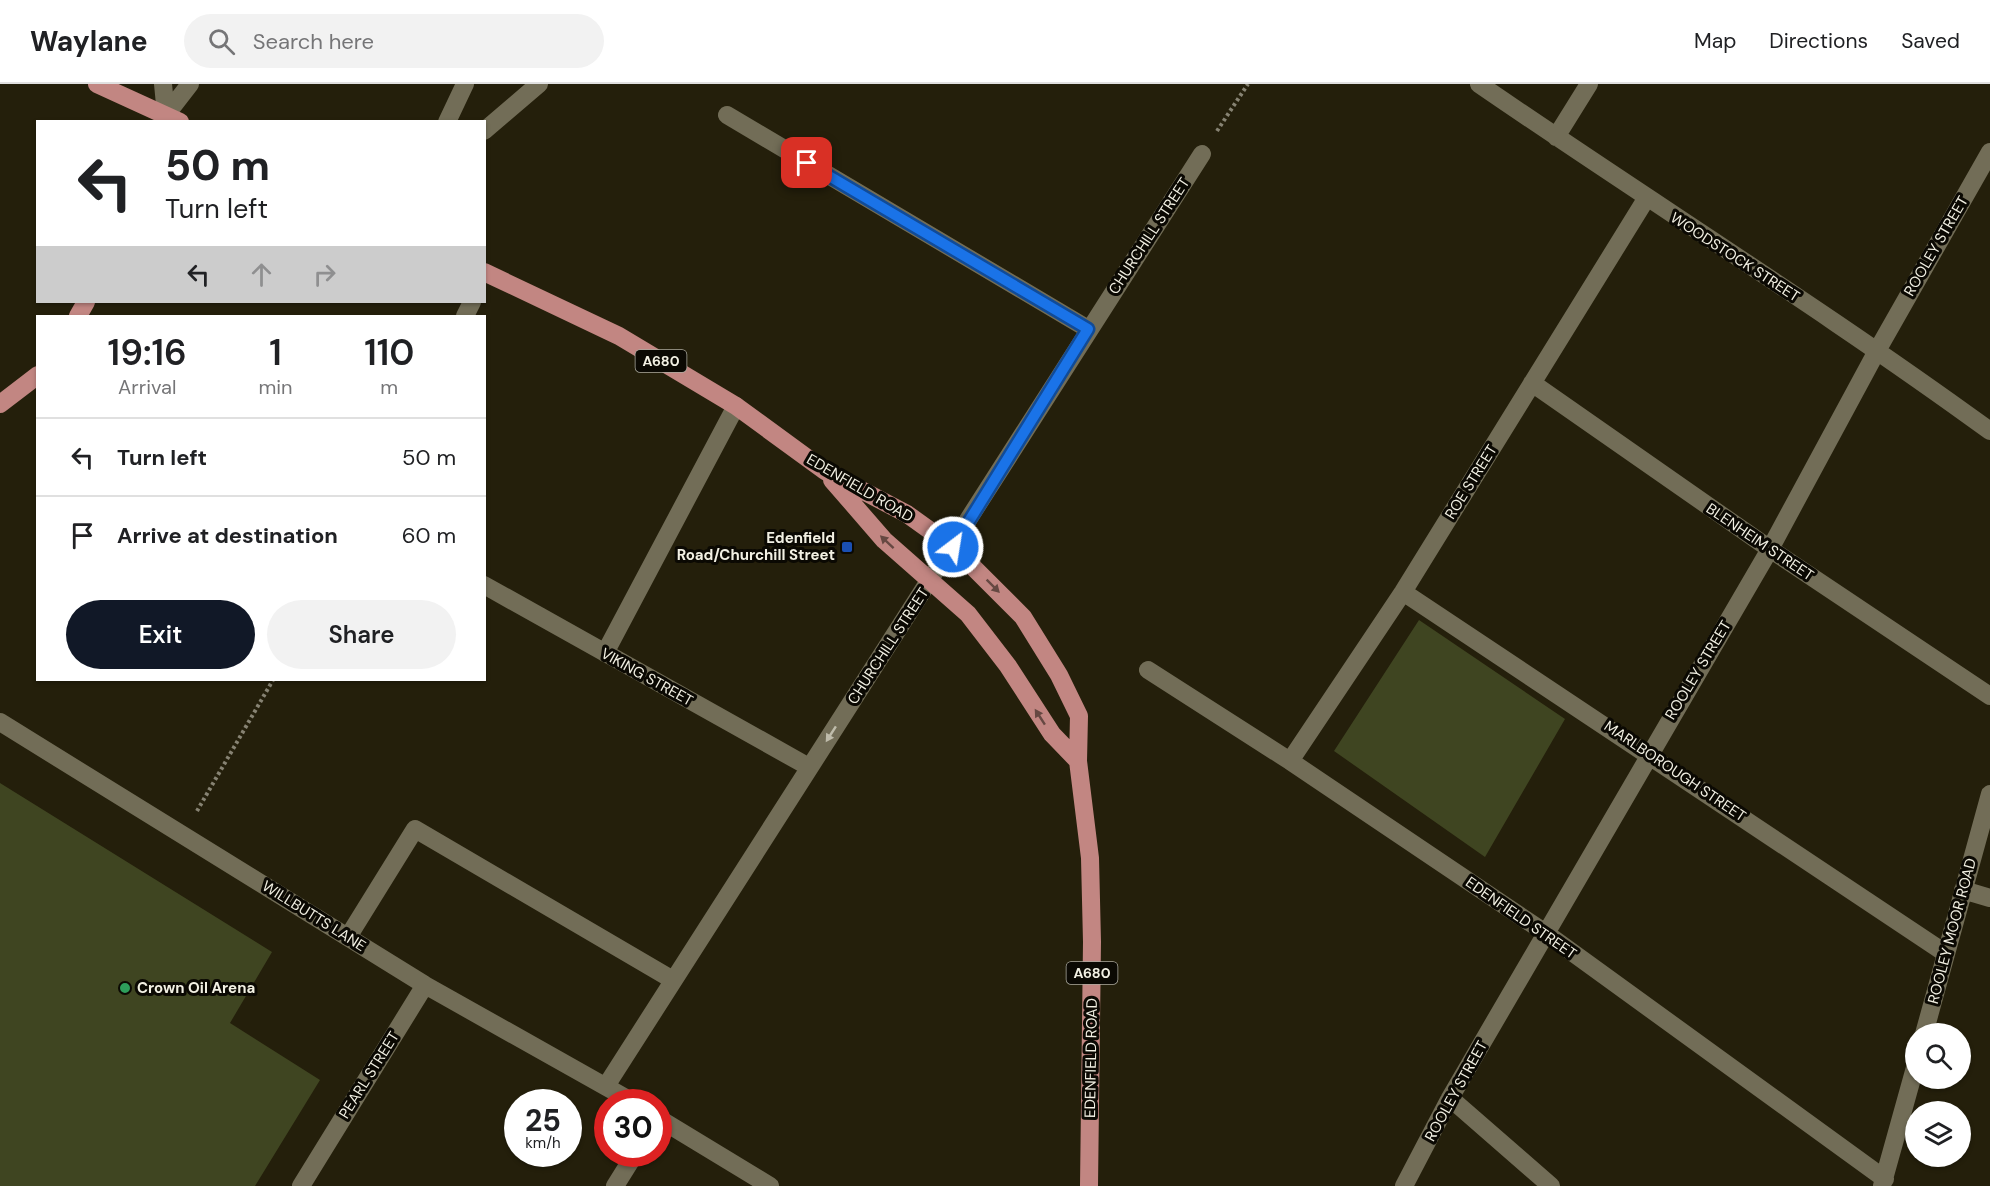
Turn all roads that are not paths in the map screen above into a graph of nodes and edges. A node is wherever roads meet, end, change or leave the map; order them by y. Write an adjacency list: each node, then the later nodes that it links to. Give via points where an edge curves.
1 (97, 84): 9 (main road)
2 (163, 84): 9 (street)
3 (190, 84): 9 (street)
4 (465, 84): 10 (street)
5 (539, 84): 11 (street)
6 (1479, 84): 12 (street, WOODSTOCK STREET)
7 (1589, 84): 12 (street)
8 (727, 116): 17 (street)
9 (170, 119)
10 (448, 120)
11 (486, 129)
12 (1556, 137): 15 (street, WOODSTOCK STREET)
13 (1990, 152): 18 (street, ROOLEY STREET)
14 (1202, 154): 17 (street, CHURCHILL STREET)
15 (1646, 199): 18 (street, WOODSTOCK STREET); 20 (street, ROE STREET)
16 (486, 274): 22 (main road, EDENFIELD ROAD / A680, via 619,336)
17 (1088, 329): 25 (street, CHURCHILL STREET)
18 (1878, 349): 23 (street, WOODSTOCK STREET); 26 (street, ROOLEY STREET)
19 (36, 377): 21 (main road)
20 (1532, 383): 26 (street, BLENHEIM STREET); 29 (street, ROE STREET)
21 (0, 404)
22 (736, 406): 24 (main road, EDENFIELD ROAD / A680); 30 (street)
23 (1990, 431)
24 (825, 471): 25 (main road, EDENFIELD ROAD / A680, via 907,514); 27 (main road, one-way to 24, via 884,540)
25 (953, 547): 27 (street, CHURCHILL STREET); 35 (main road, EDENFIELD ROAD / A680, one-way to 35, via 1023,617 1059,675 1079,716)
26 (1770, 549): 32 (street, BLENHEIM STREET); 34 (street, ROOLEY STREET)
27 (932, 580): 35 (main road, one-way to 27, via 1052,734 968,614); 37 (street, CHURCHILL STREET, one-way to 37)
28 (486, 586): 30 (street, VIKING STREET)
29 (1403, 592): 34 (street, MARLBOROUGH STREET); 36 (street, ROE STREET)
30 (605, 653): 37 (street, VIKING STREET)
31 (1148, 670): 36 (street, EDENFIELD STREET)
32 (1990, 696)
33 (0, 722): 42 (street, WILLBUTTS LANE)
34 (1649, 754): 41 (street, ROOLEY STREET); 43 (street, MARLBOROUGH STREET)
35 (1078, 761): 57 (main road, EDENFIELD ROAD / A680, via 1090,858)
36 (1290, 761): 41 (street, EDENFIELD STREET)
37 (809, 767): 44 (street, CHURCHILL STREET)
38 (1990, 794): 39 (street, ROOLEY MOOR ROAD)
39 (1963, 890): 40 (street); 43 (street, ROOLEY MOOR ROAD)
40 (1990, 898)
41 (1547, 934): 50 (street, ROOLEY STREET); 53 (street, EDENFIELD STREET)
42 (348, 937): 44 (street, via 415,829); 45 (street, WILLBUTTS LANE)
43 (1945, 953): 46 (street, ROOLEY MOOR ROAD)
44 (673, 980): 47 (street, CHURCHILL STREET)
45 (425, 985): 47 (street, WILLBUTTS LANE); 54 (street, PEARL STREET)
46 (1927, 1023)
47 (606, 1086): 48 (street, WILLBUTTS LANE)
48 (611, 1089)
49 (1909, 1089): 53 (street)
50 (1450, 1098): 58 (street, ROOLEY STREET); 59 (street)
51 (672, 1126): 56 (street)
52 (627, 1167): 55 (street)
53 (1883, 1183)
54 (301, 1186)
55 (615, 1186)
56 (770, 1186)
57 (1089, 1186)
58 (1404, 1186)
59 (1551, 1186)

